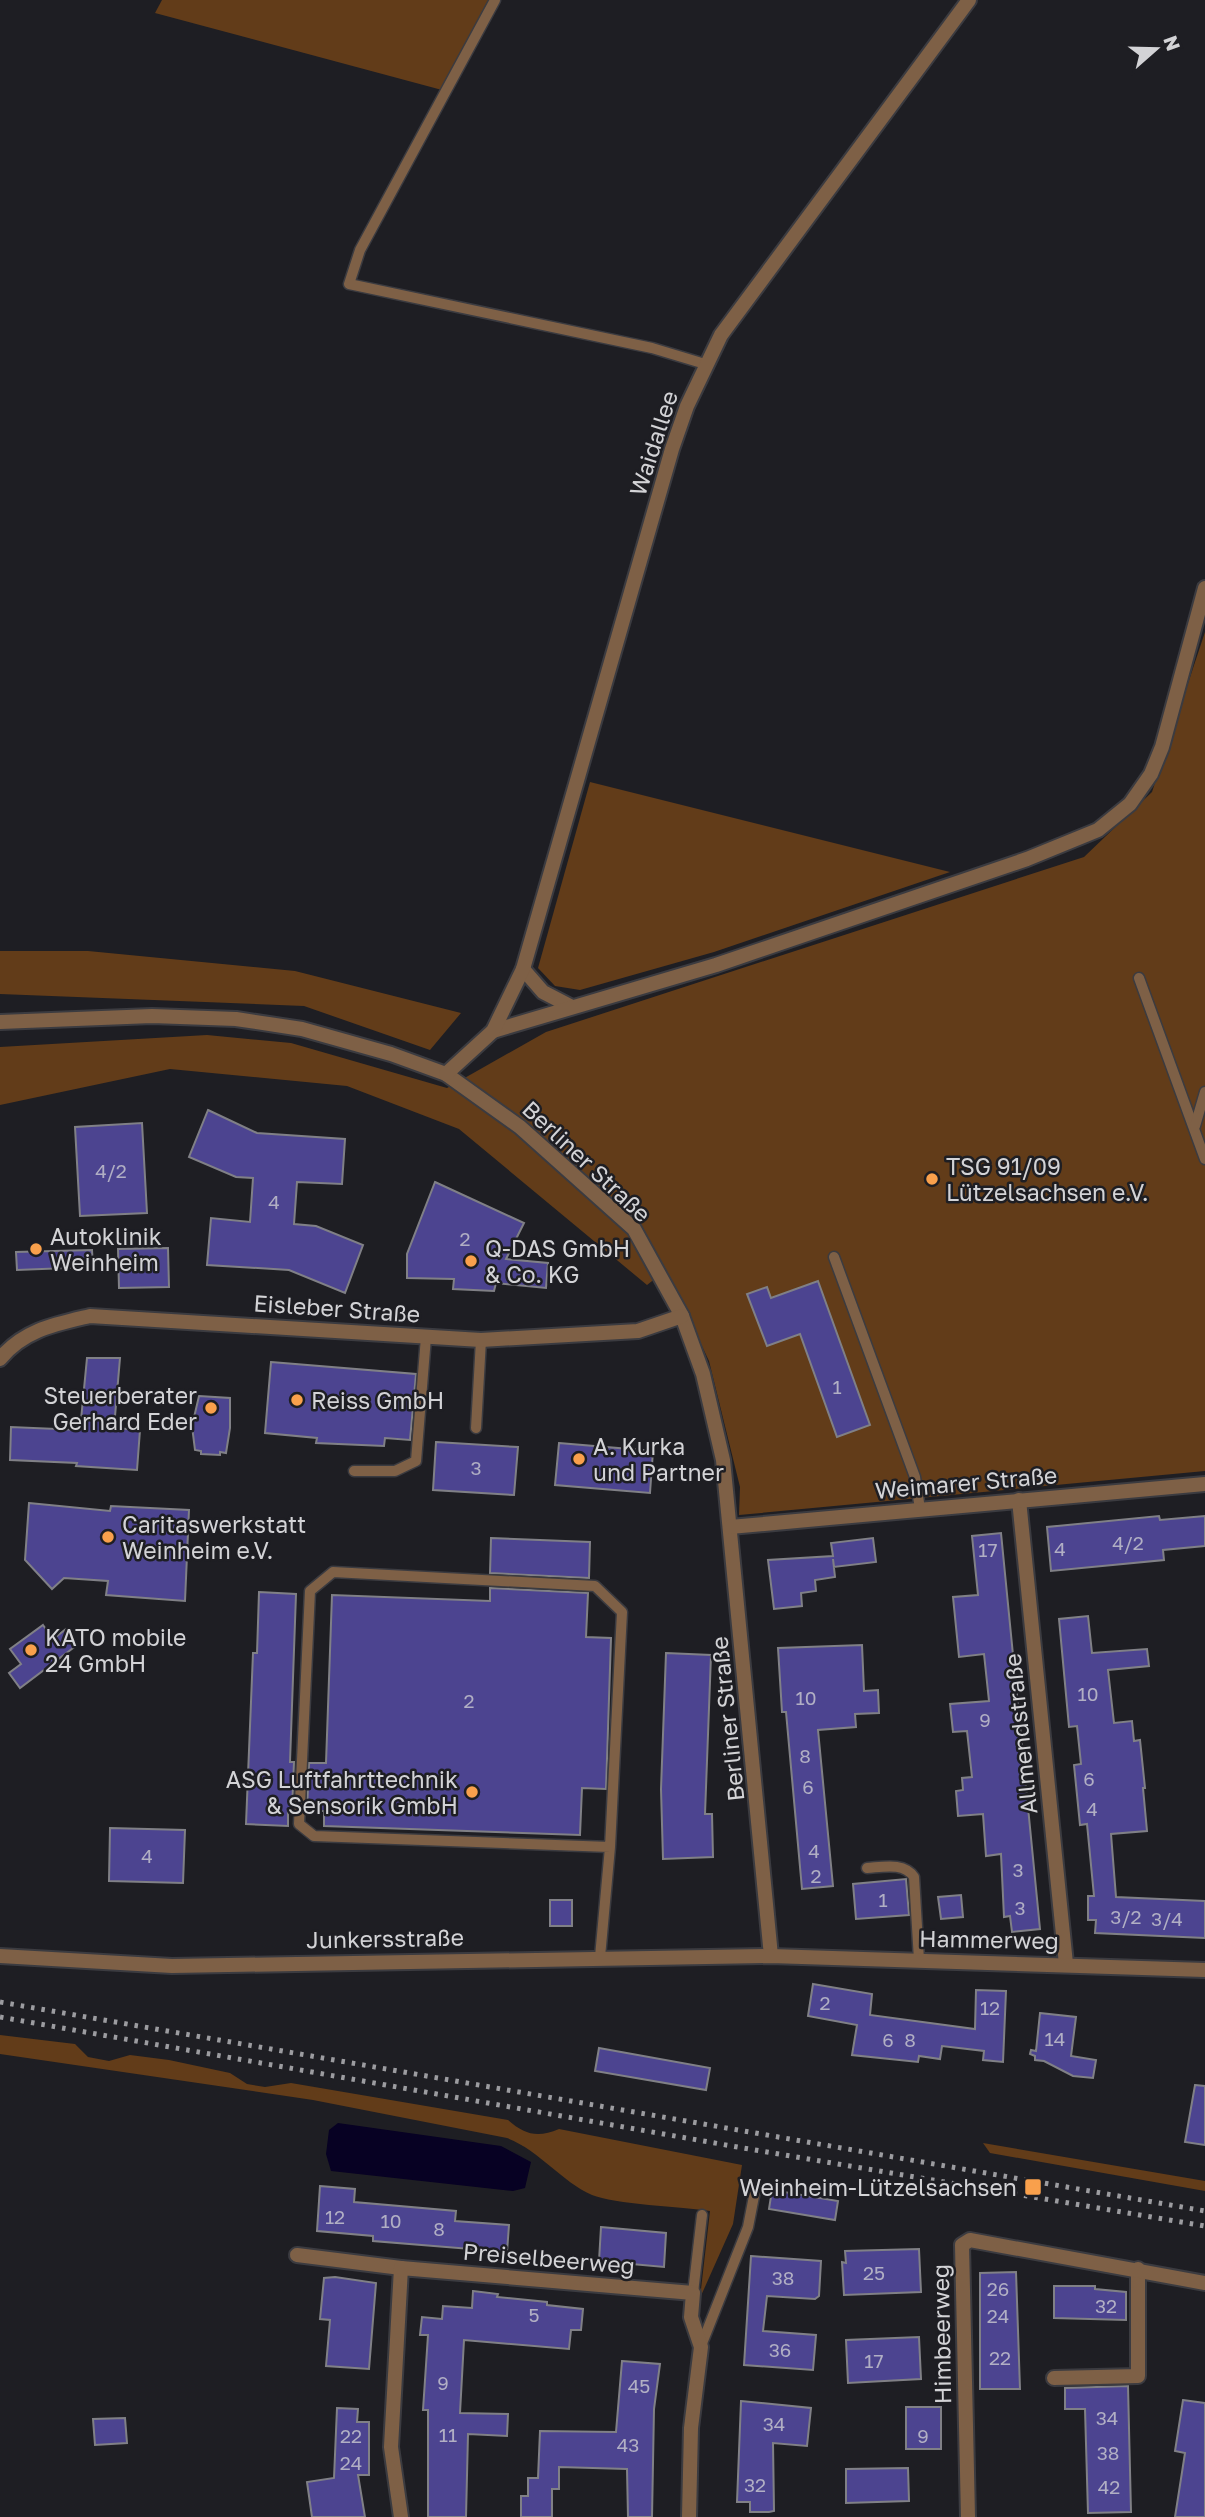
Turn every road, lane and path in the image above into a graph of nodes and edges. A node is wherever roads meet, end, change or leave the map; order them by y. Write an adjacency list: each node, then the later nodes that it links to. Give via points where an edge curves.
1 (495, 0): 3 (lane, via 360,250 349,284 653,348)
2 (968, 0): 3 (street, Waidallee, via 728,324)
3 (705, 364): 5 (street, Waidallee, via 672,449)
4 (1205, 588): 7 (street, via 1151,774 1130,804 1098,830 1027,859 729,961)
5 (523, 969): 7 (street, via 543,992); 9 (street, Waidallee)
6 (1139, 978): 12 (lane)
7 (570, 1006): 9 (street)
8 (0, 1022): 10 (street, Berliner Straße, via 152,1016 236,1019 350,1041)
9 (493, 1031): 10 (street, Waidallee)
10 (446, 1074): 15 (street, Berliner Straße, via 520,1126 634,1229)
11 (1205, 1093): 12 (lane)
12 (1195, 1126): 13 (lane)
13 (1205, 1160)
14 (834, 1257): 23 (lane, via 915,1477)
15 (681, 1316): 17 (street, Eisleber Straße, via 638,1331); 24 (street, Berliner Straße, via 703,1374 720,1448)
16 (426, 1337): 17 (street, Eisleber Straße); 18 (street, Eisleber Straße, via 90,1316 42,1327 10,1346); 20 (lane, via 416,1461 395,1471)
17 (481, 1340): 19 (lane)
18 (0, 1359)
19 (476, 1428)
20 (354, 1471)
21 (1205, 1483): 22 (street, Weimarer Straße)
22 (1019, 1500): 23 (street, Weimarer Straße); 31 (street, Allmendstraße)
23 (920, 1509): 24 (street, Weimarer Straße)
24 (730, 1527): 28 (street, Berliner Straße)
25 (610, 1847): 25 (lane, via 314,1836 299,1824 310,1591 333,1572 595,1586 622,1612); 29 (lane)
26 (867, 1868): 30 (lane, via 901,1867 914,1877)
27 (0, 1956): 29 (street, Junkersstraße, via 169,1966)
28 (771, 1956): 29 (street, Junkersstraße); 30 (street, Hammerweg)
29 (600, 1957)
30 (919, 1960): 31 (street, Hammerweg)
31 (1066, 1964): 32 (street, Hammerweg)
32 (1205, 1970)
33 (755, 2191): 40 (lane, via 741,2248)
34 (702, 2215): 39 (lane)
35 (297, 2255): 36 (street, Preiselbeerweg)
36 (401, 2268): 39 (street, Preiselbeerweg); 42 (street, via 391,2447)
37 (1138, 2269): 38 (street, Himbeerweg); 41 (street, via 1138,2376); 44 (street, Himbeerweg, via 970,2240 962,2245)
38 (1205, 2283)
39 (693, 2293): 40 (street, via 691,2317)
40 (701, 2347): 43 (street, via 691,2428)
41 (1054, 2378)
42 (401, 2517)
43 (689, 2517)
44 (968, 2517)

